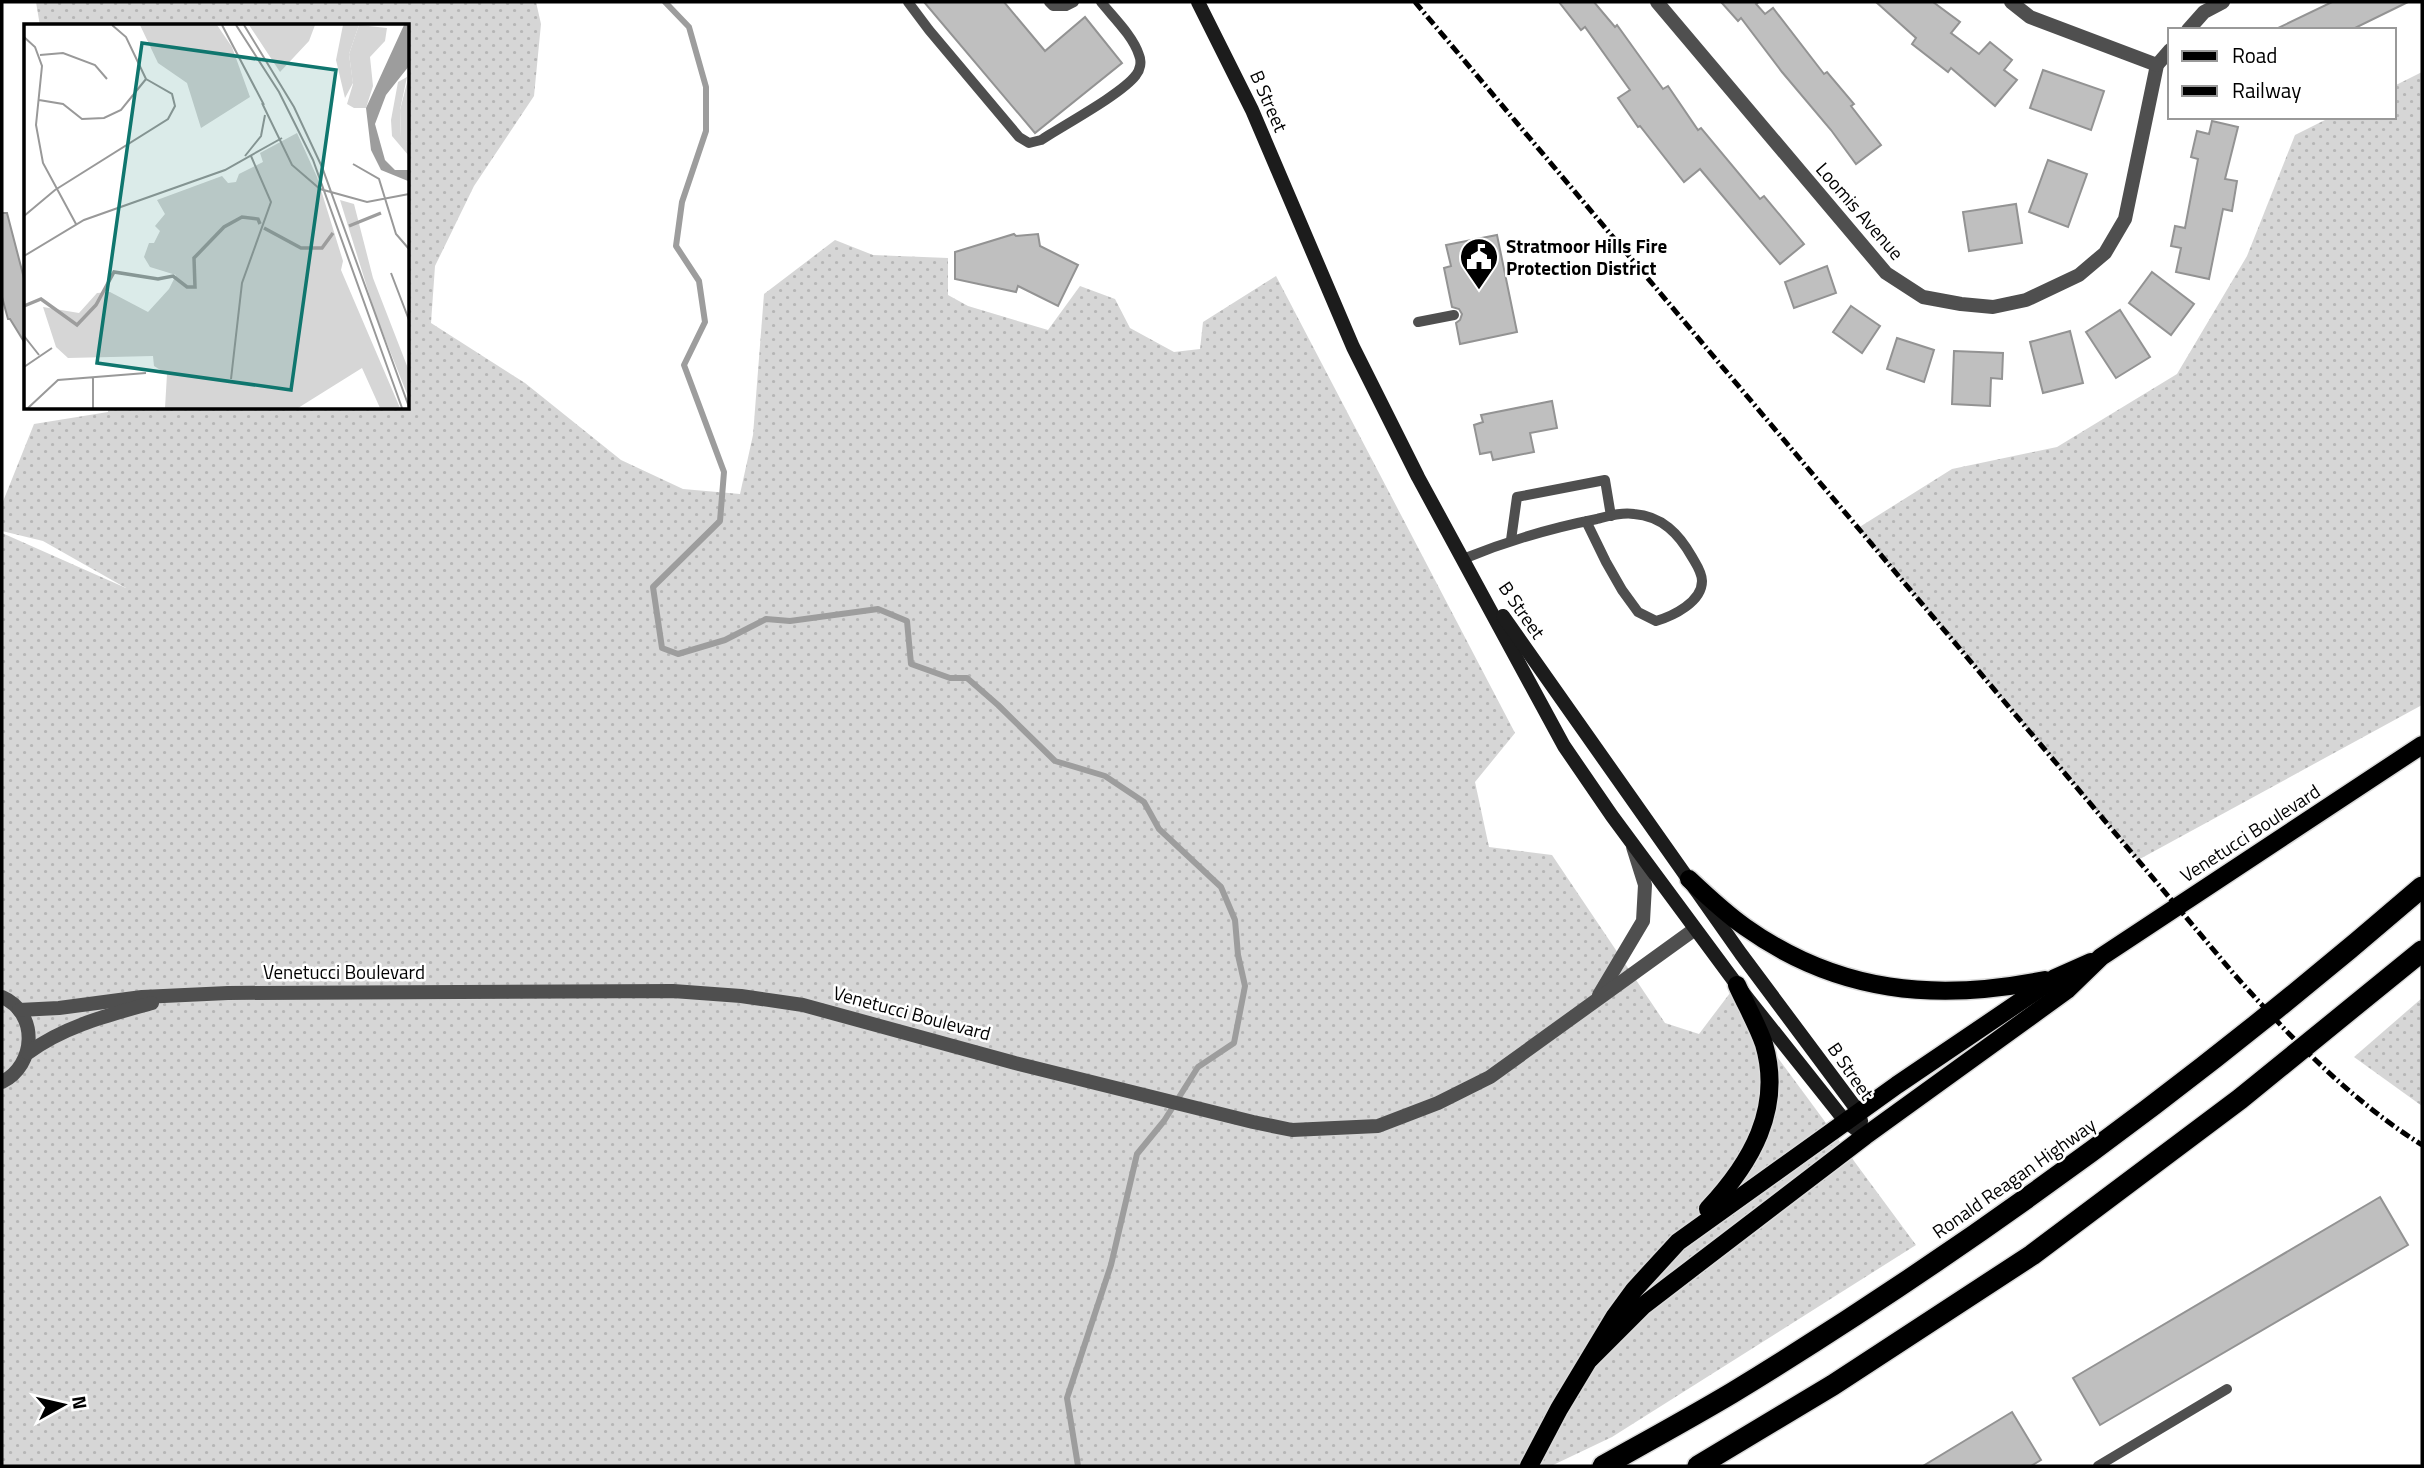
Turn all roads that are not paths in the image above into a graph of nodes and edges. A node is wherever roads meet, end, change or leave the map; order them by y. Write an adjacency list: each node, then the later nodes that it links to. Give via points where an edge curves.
1 (908, 2): 4 (lane, via 1018,136 1029,143 1041,141 1135,77 1140,55)
2 (1049, 2): 3 (lane, via 1059,8)
3 (1074, 2)
4 (1101, 2)
5 (1198, 2): 17 (main road, B Street, via 1252,110 1353,346)
6 (1657, 2): 11 (street, Loomis Avenue, via 1886,273 1923,297 1961,304 1993,307 2026,300 2078,275 2105,253 2126,219)
7 (2011, 2): 11 (street, via 2030,17)
8 (2223, 2): 9 (street, via 2204,12)
9 (2190, 28)
10 (2168, 52): 11 (street)
11 (2157, 65)
12 (1454, 315): 13 (lane)
13 (1418, 323)
14 (1611, 516): 15 (lane); 15 (lane, via 1637,514 1658,519 1676,533 1700,570 1699,593 1669,618 1656,621 1638,612); 16 (lane, via 1605,480 1517,497)
15 (1586, 521): 16 (lane)
16 (1511, 540): 17 (lane)
17 (1463, 559): 19 (main road, B Street, via 1564,746); 20 (main road, B Street)
18 (2422, 745): 24 (main road, Venetucci Boulevard)
19 (1631, 842): 22 (main road, B Street); 29 (street, Venetucci Boulevard, via 1645,885 1643,921)
20 (1689, 879): 25 (main road, via 1772,944 1854,979 1910,990 1965,992); 33 (main road, B Street)
21 (2422, 887): 39 (highway, Ronald Reagan Highway, via 2255,1026 2081,1160 1905,1283 1731,1394)
22 (1695, 929): 26 (main road, B Street); 29 (street, Venetucci Boulevard)
23 (2422, 951): 40 (highway, via 2240,1099 2032,1255)
24 (2101, 957): 25 (main road, Venetucci Boulevard); 34 (main road, Venetucci Boulevard, via 2067,990)
25 (2055, 978): 33 (main road, Venetucci Boulevard)
26 (1737, 985): 33 (main road, B Street); 35 (main road, via 1768,1060 1766,1120 1734,1181)
27 (174, 996): 29 (street, Venetucci Boulevard, via 673,991 741,996 803,1005 1292,1130 1378,1126 1438,1103 1490,1077); 30 (street, Venetucci Boulevard); 31 (street, Venetucci Boulevard, via 76,1026)
28 (2, 997): 30 (street)
29 (1597, 1000)
30 (19, 1010): 31 (street, via 28,1030)
31 (28, 1052): 32 (street, via 20,1067)
32 (2, 1082)
33 (1852, 1116): 34 (main road, B Street); 35 (main road, Venetucci Boulevard)
34 (1865, 1136): 36 (main road, Venetucci Boulevard, via 1644,1305)
35 (1678, 1242): 36 (main road, via 1634,1290)
36 (1590, 1359): 38 (main road)
37 (2227, 1389): 41 (lane)
38 (1529, 1466)
39 (1603, 1466)
40 (1699, 1466)
41 (2098, 1466)

